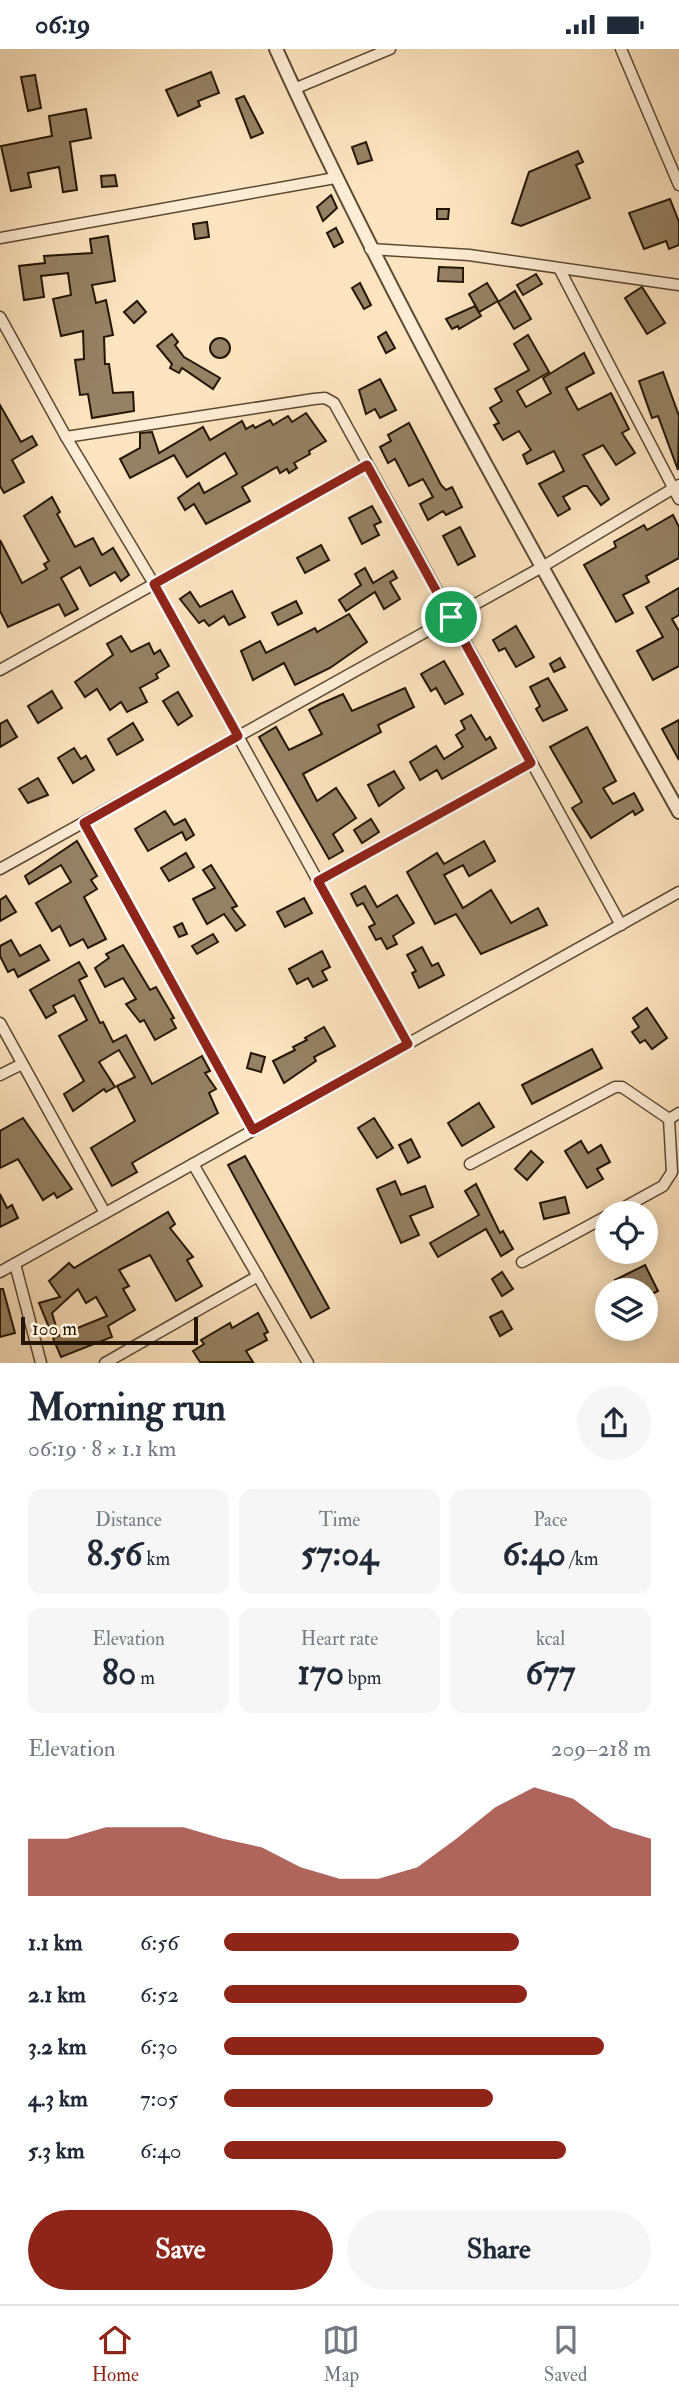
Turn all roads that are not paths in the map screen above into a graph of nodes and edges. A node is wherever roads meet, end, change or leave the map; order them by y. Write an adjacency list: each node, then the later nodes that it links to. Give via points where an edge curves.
1 (276, 49): 4 (street)
2 (390, 49): 4 (street)
3 (621, 49): 6 (street)
4 (294, 89): 5 (street)
5 (335, 178): 7 (street); 8 (street)
6 (679, 184)
7 (0, 238)
8 (370, 249): 9 (street, via 469,255); 16 (street)
9 (561, 270): 10 (street); 14 (street)
10 (679, 285)
11 (0, 317): 12 (street)
12 (66, 437): 13 (street, via 326,398 342,415); 17 (street)
13 (367, 465): 17 (street); 18 (street)
14 (676, 487): 15 (street); 16 (street)
15 (679, 499)
16 (542, 566): 18 (street); 22 (street)
17 (154, 584): 19 (street); 20 (street)
18 (451, 617): 20 (street); 21 (street)
19 (0, 670)
20 (238, 736): 23 (street); 25 (street)
21 (531, 763): 25 (street); 27 (street)
22 (679, 812)
23 (84, 823): 24 (street); 34 (street)
24 (0, 869)
25 (318, 881): 29 (street)
26 (679, 892): 27 (street)
27 (621, 925): 29 (street)
28 (0, 1023): 30 (street)
29 (408, 1044): 34 (street)
30 (22, 1064): 31 (street); 38 (street)
31 (0, 1075)
32 (679, 1113): 33 (street)
33 (669, 1119): 36 (street, via 622,1087 615,1087); 37 (street, via 672,1172 663,1186)
34 (253, 1130): 35 (street)
35 (193, 1164): 38 (street); 43 (street)
36 (470, 1164)
37 (636, 1201)
38 (105, 1213): 41 (street)
39 (595, 1222): 40 (street)
40 (522, 1262)
41 (15, 1263): 42 (street); 44 (street)
42 (0, 1272)
43 (258, 1276): 45 (street); 46 (street)
44 (41, 1363)
45 (105, 1363)
46 (308, 1363)

